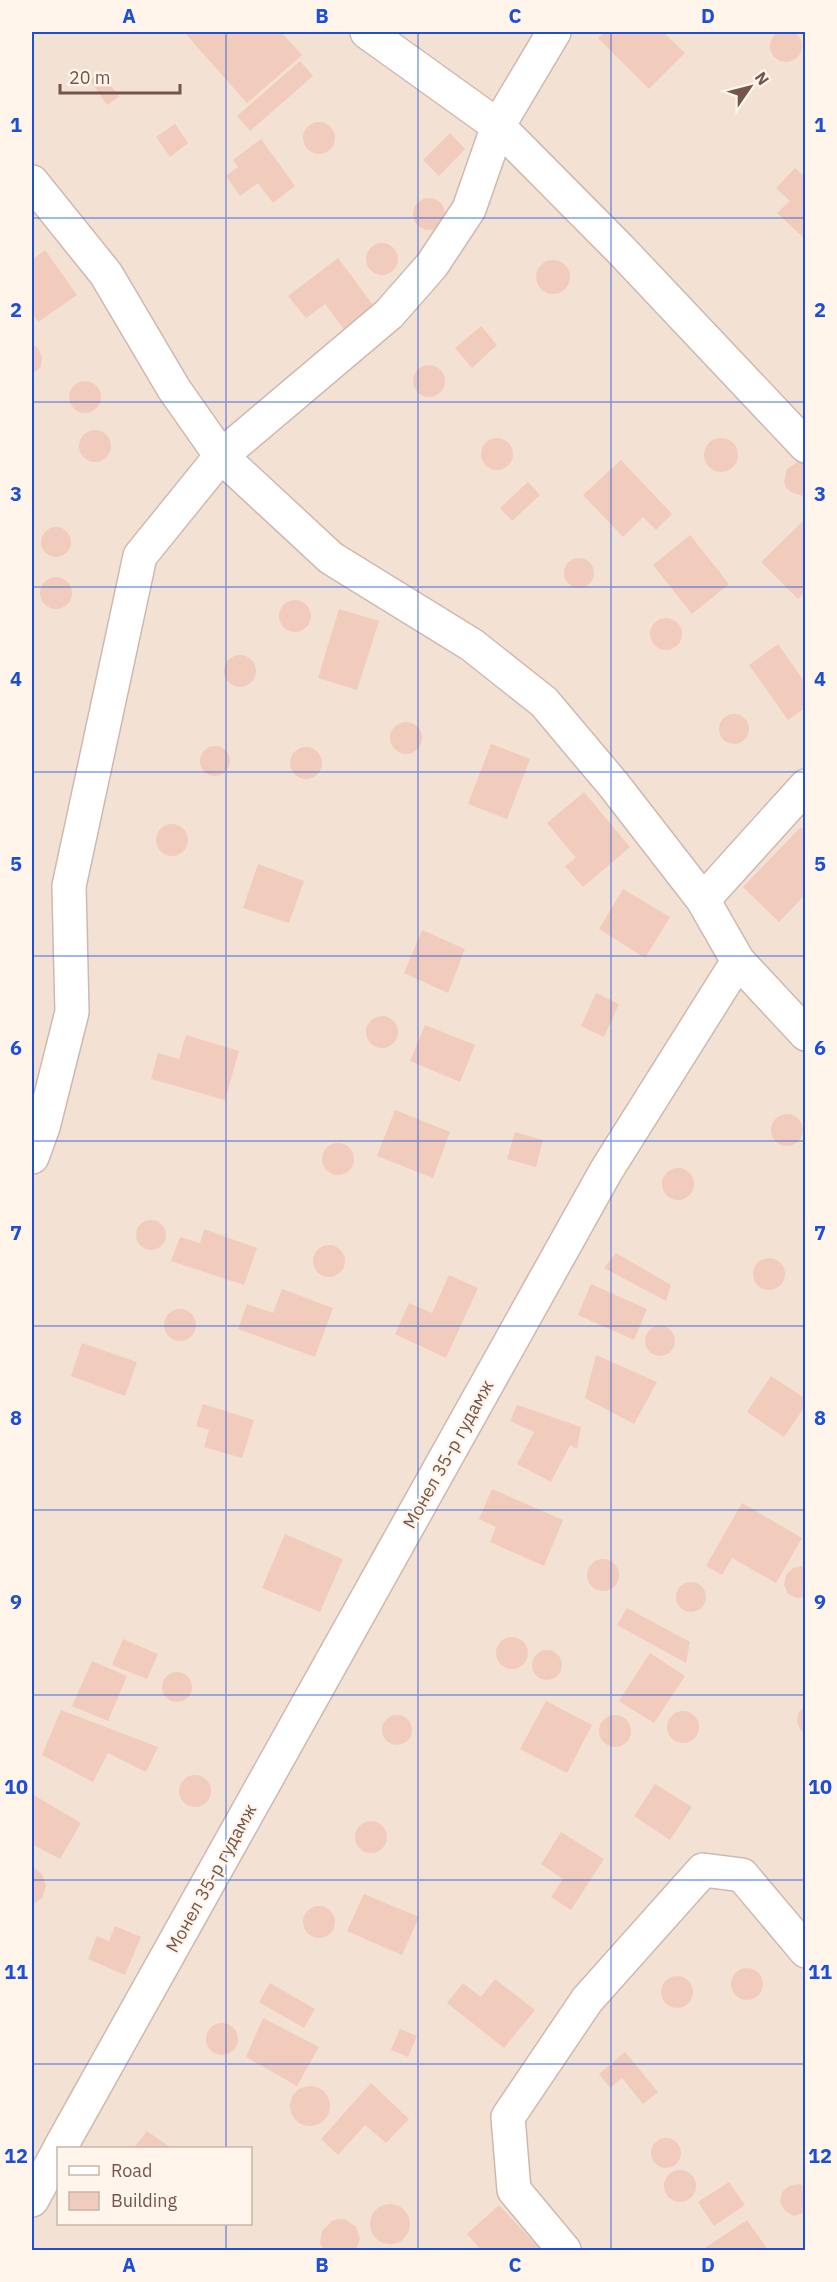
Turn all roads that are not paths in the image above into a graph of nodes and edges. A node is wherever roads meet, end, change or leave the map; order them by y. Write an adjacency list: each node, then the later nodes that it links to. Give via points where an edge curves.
1 (367, 32): 3 (street)
2 (554, 32): 3 (street)
3 (498, 126): 5 (street); 6 (street, via 469,208 432,265 389,314)
4 (32, 182): 6 (street, via 106,274 174,389)
5 (806, 446)
6 (221, 456): 8 (street, via 331,558 472,645 544,702); 11 (street, via 140,556 69,886 72,1012 44,1127)
7 (806, 786): 8 (street)
8 (703, 900): 9 (street)
9 (738, 962): 10 (street); 13 (street, Монел 35-р гудамж, via 606,1171)
10 (806, 1034)
11 (32, 1157)
12 (806, 1951): 16 (street, via 742,1875 703,1870 587,2000 508,2117 514,2190)
13 (61, 2147)
14 (57, 2154): 15 (street, Монел 35-р гудамж)
15 (32, 2200)
16 (564, 2250)

